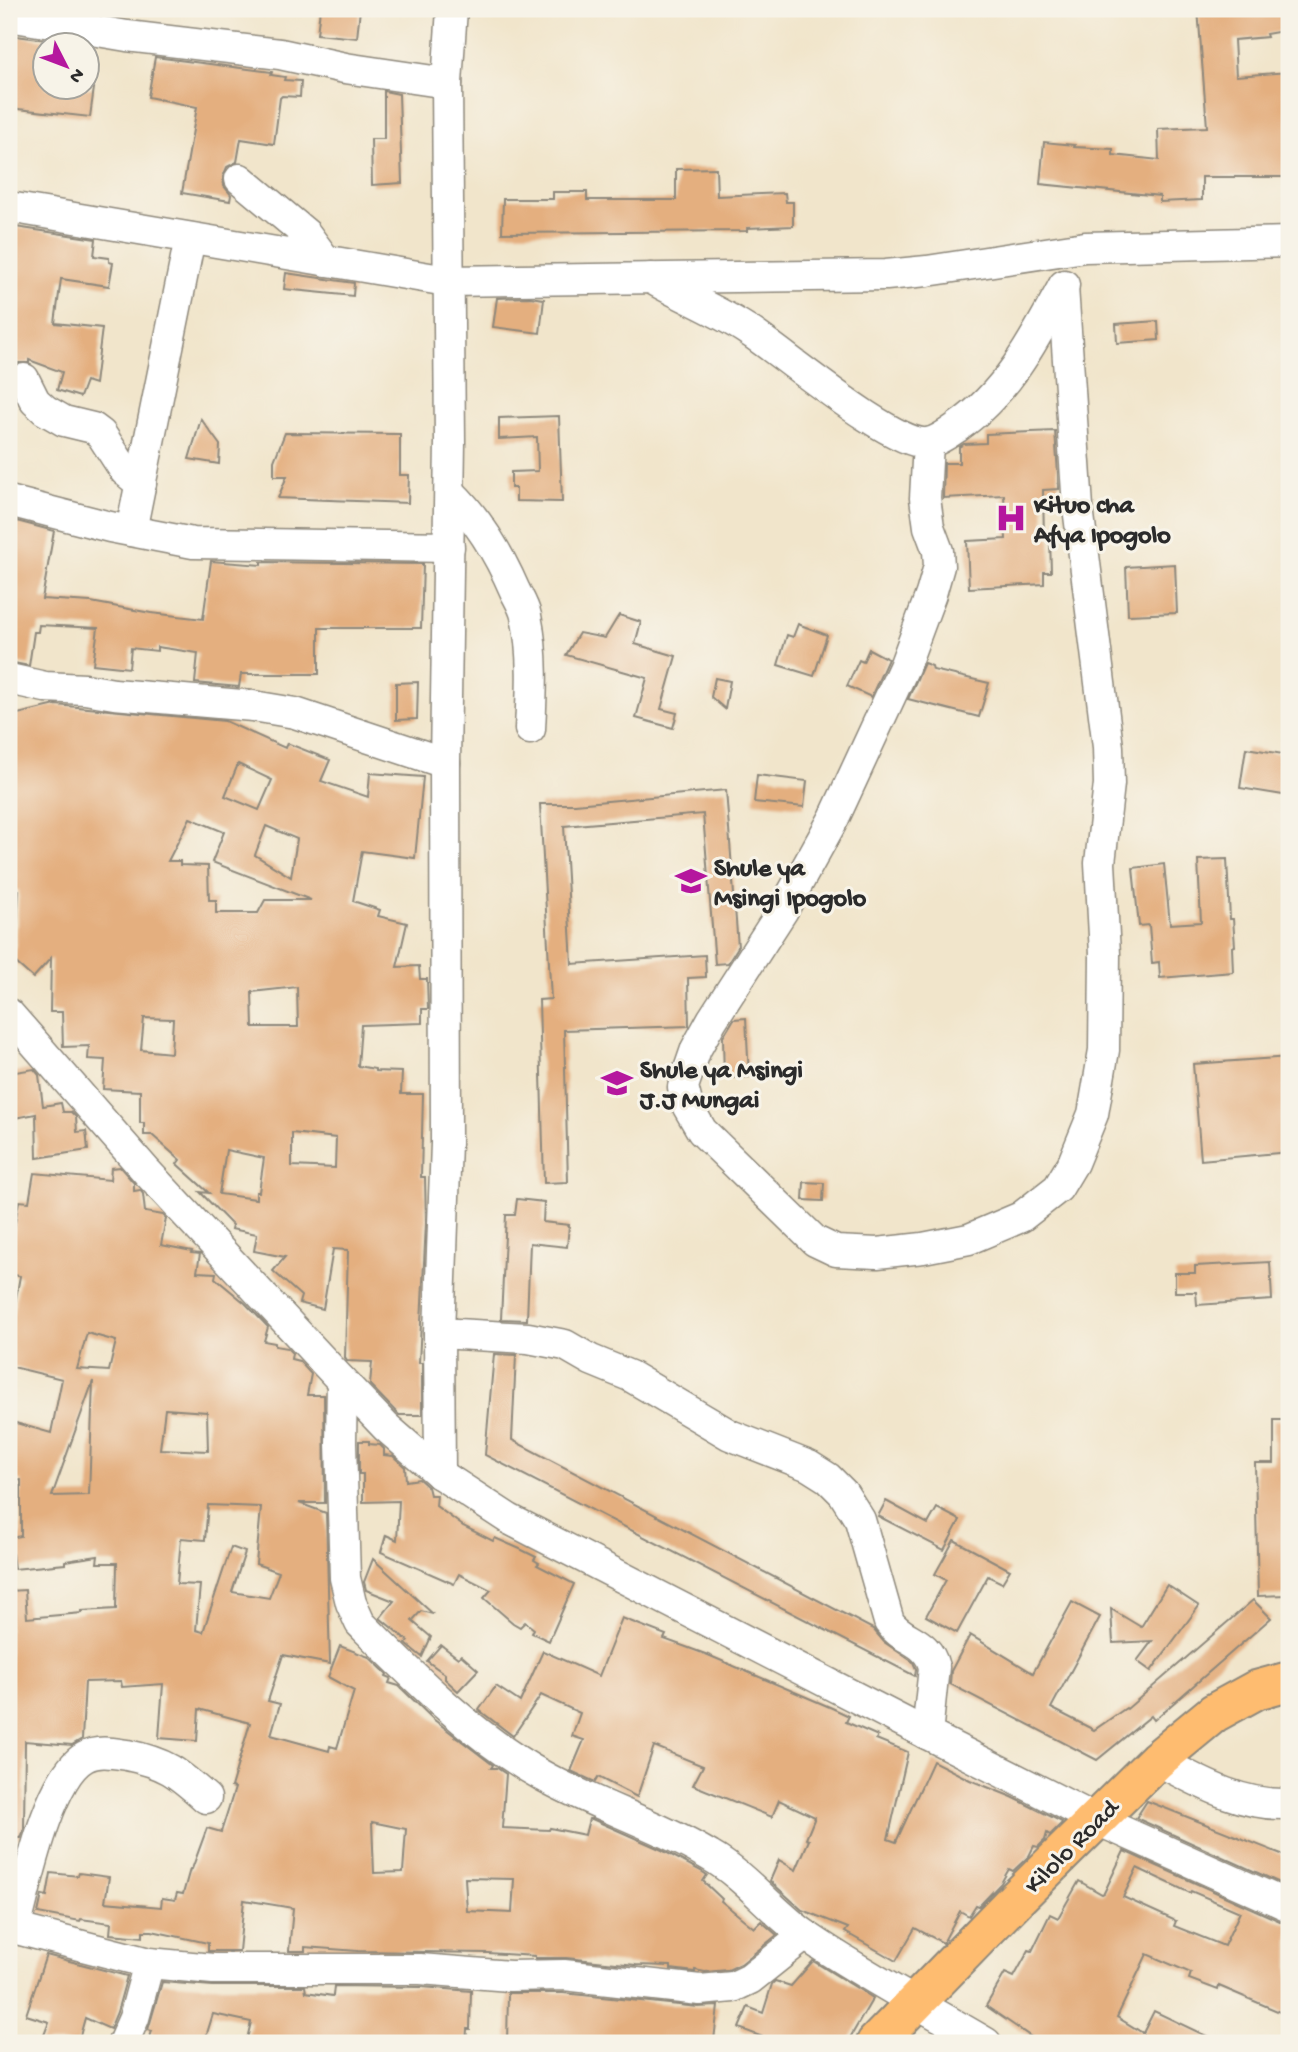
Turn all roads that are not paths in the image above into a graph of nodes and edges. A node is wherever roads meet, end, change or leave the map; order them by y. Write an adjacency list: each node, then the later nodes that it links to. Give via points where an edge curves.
1 (452, 9): 4 (street)
2 (9, 16): 3 (street)
3 (129, 22): 4 (street, via 356,70)
4 (447, 83): 12 (street)
5 (240, 179): 10 (street, via 306,234)
6 (9, 207): 7 (street)
7 (190, 238): 10 (street); 16 (street)
8 (1289, 242): 9 (street)
9 (1085, 247): 11 (street, via 886,275); 13 (street)
10 (326, 261): 12 (street)
11 (650, 278): 12 (street); 15 (street, via 747,330 884,428)
12 (447, 281): 17 (street)
13 (1063, 287): 15 (street, via 1026,355 999,391 976,414); 15 (street, via 1078,507 1108,747 1109,784 1100,863 1104,1050 1093,1114 1058,1188 1021,1217 969,1239 923,1248 877,1254 836,1251 815,1241 702,1131 683,1087 712,1020 783,910 834,818 904,667 939,566 925,498)
14 (24, 379): 16 (street, via 45,410 101,434 125,471)
15 (928, 443)
16 (141, 484): 19 (street)
17 (450, 492): 20 (street); 22 (street, via 483,530 525,614 531,654)
18 (9, 501): 19 (street)
19 (131, 531): 20 (street, via 193,543)
20 (449, 547): 23 (street)
21 (9, 679): 23 (street, via 45,687 295,713)
22 (530, 729)
23 (445, 763): 25 (street, via 446,1143)
24 (9, 1014): 26 (street, via 147,1172)
25 (439, 1333): 27 (street); 29 (street, via 565,1345 629,1376 730,1436 809,1466 828,1478 860,1520 889,1622 931,1656 934,1667)
26 (342, 1381): 27 (street); 36 (street, via 345,1578 360,1623 472,1729 542,1775 712,1857)
27 (440, 1474): 29 (street, via 509,1519)
28 (1289, 1681): 30 (main road, Kilolo Road, via 1256,1689 1214,1713)
29 (927, 1734): 33 (street)
30 (1157, 1760): 32 (street, via 1212,1789 1256,1802); 33 (main road, Kilolo Road)
31 (206, 1798): 35 (street, via 165,1765 107,1751 87,1755 74,1765 55,1797)
32 (1289, 1804)
33 (1095, 1819): 34 (street); 38 (main road, Kilolo Road)
34 (1289, 1906)
35 (12, 1928): 37 (street)
36 (805, 1935): 37 (street, via 750,1979 733,1987 700,1990 564,1975 408,1968 213,1969); 38 (street)
37 (149, 1963): 39 (street)
38 (917, 2002): 40 (main road, Kilolo Road); 41 (street)
39 (123, 2043)
40 (876, 2043)
41 (986, 2043)

